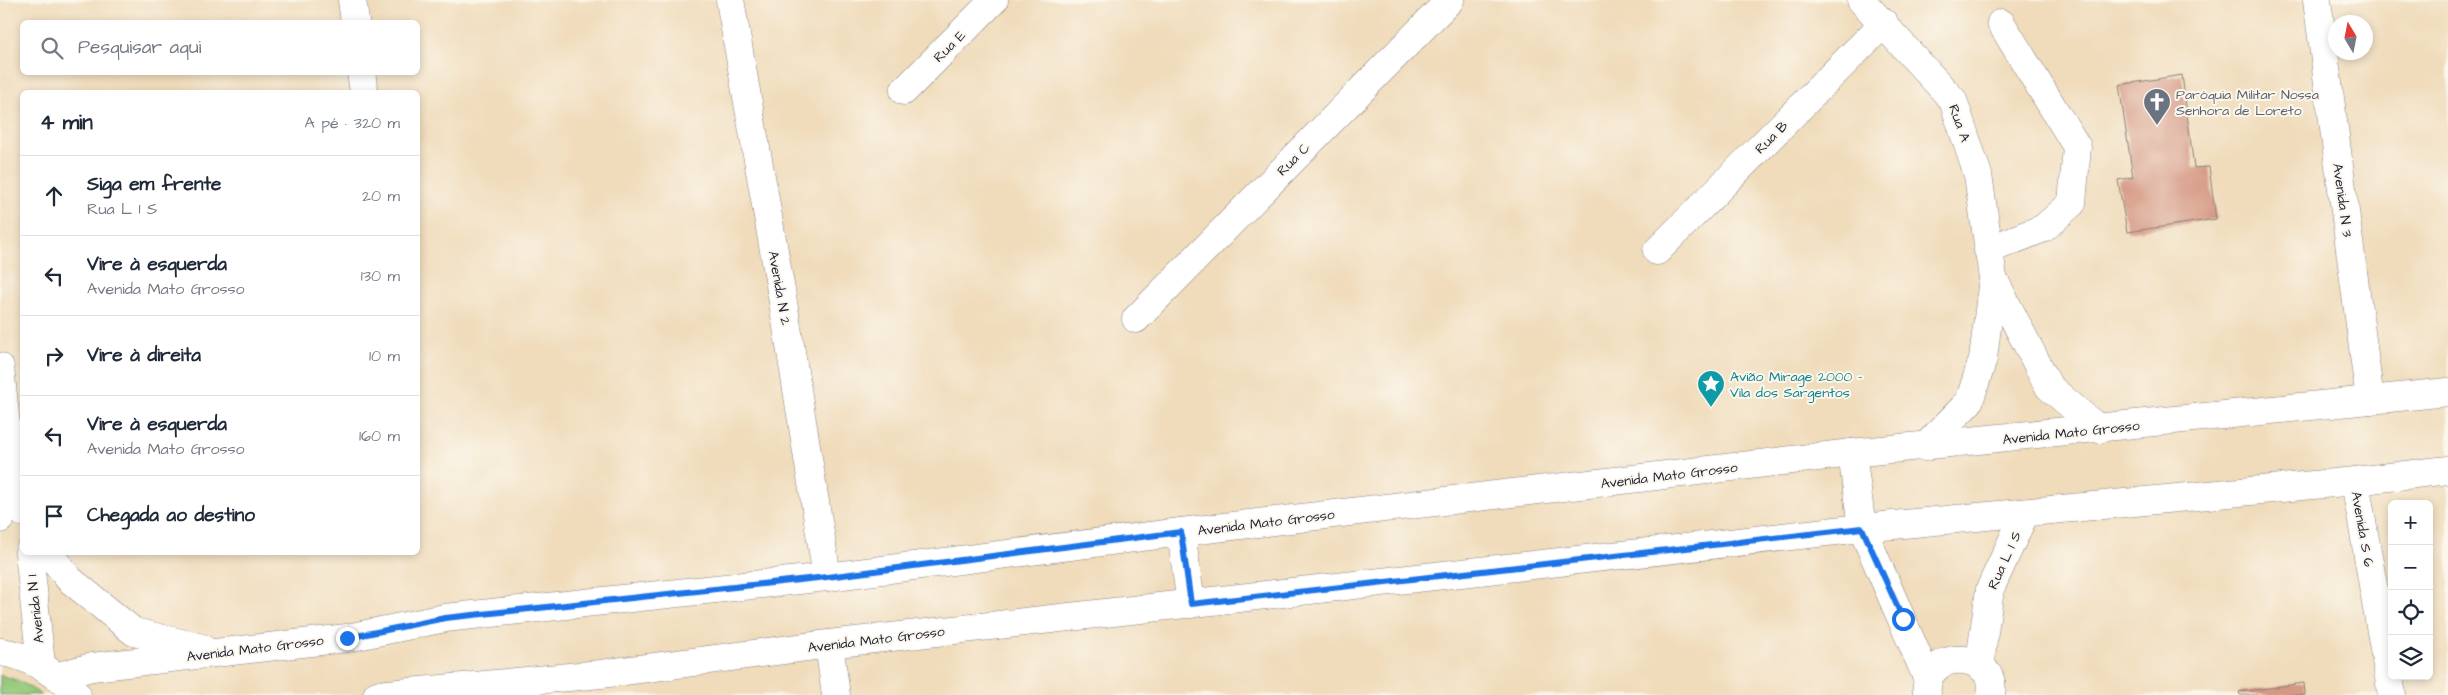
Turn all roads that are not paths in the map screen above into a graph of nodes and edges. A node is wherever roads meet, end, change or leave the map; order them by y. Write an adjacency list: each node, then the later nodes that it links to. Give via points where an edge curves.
1 (352, 0): 7 (main road)
2 (730, 0): 33 (main road, Avenida N 2)
3 (994, 0): 12 (main road, Rua E)
4 (1450, 0): 16 (main road, Rua C)
5 (1861, 0): 8 (main road, Rua A)
6 (2317, 0): 19 (main road, Avenida N 3)
7 (355, 20)
8 (1884, 23): 13 (main road, Rua A, via 1953,100 1978,175); 14 (main road, Rua B)
9 (2001, 23): 13 (main road, via 2077,147 2072,203 2044,228)
10 (362, 75): 11 (main road)
11 (364, 90)
12 (904, 91)
13 (1988, 250): 15 (main road, Rua A)
14 (1657, 251)
15 (1993, 278): 20 (main road, Rua A, via 2049,387); 21 (main road, Rua A, via 1983,359 1969,402)
16 (1136, 319)
17 (0, 367): 24 (main road)
18 (2448, 392): 19 (main road, Avenida Mato Grosso)
19 (2370, 400): 20 (main road, Avenida Mato Grosso)
20 (2099, 429): 21 (main road, Avenida Mato Grosso)
21 (1924, 447): 22 (main road, Avenida Mato Grosso)
22 (1852, 453): 29 (main road); 30 (main road, Avenida Mato Grosso)
23 (2448, 470): 25 (main road, Avenida Mato Grosso)
24 (11, 472): 26 (main road); 28 (main road)
25 (2355, 481): 27 (main road, Avenida Mato Grosso); 45 (main road, Avenida S 6)
26 (20, 505)
27 (2025, 513): 29 (main road, Avenida Mato Grosso); 38 (main road, Rua L 1 S, via 1990,589)
28 (0, 519)
29 (1862, 528): 34 (main road, Avenida Mato Grosso); 40 (main road)
30 (1181, 532): 33 (main road, Avenida Mato Grosso); 34 (main road)
31 (30, 555): 39 (main road, Avenida N 1)
32 (50, 555): 37 (main road, via 69,579 134,632)
33 (827, 577): 37 (main road, Avenida Mato Grosso, via 445,618 347,638)
34 (1191, 604): 35 (main road, Avenida Mato Grosso)
35 (829, 644): 42 (main road, Avenida Mato Grosso, via 601,674); 43 (main road)
36 (0, 652): 39 (main road, via 8,652)
37 (221, 652): 39 (main road, Avenida Mato Grosso)
38 (1982, 668): 40 (main road, via 1971,661 1952,660 1935,669); 44 (main road, via 1989,677)
39 (50, 671): 41 (main road)
40 (1928, 687)
41 (77, 695)
42 (377, 695)
43 (836, 695)
44 (1991, 695)
45 (2392, 695)

